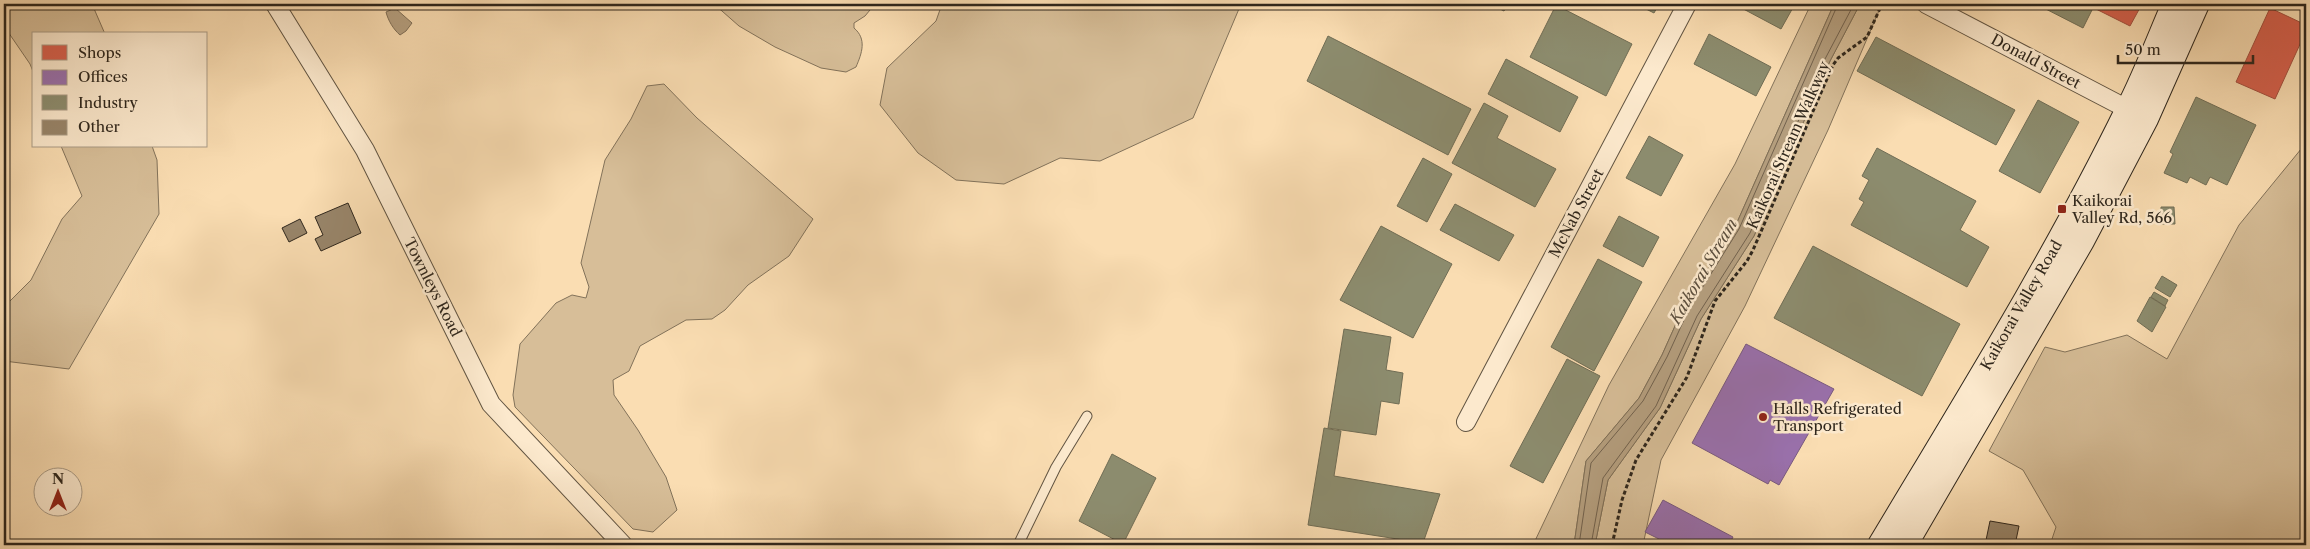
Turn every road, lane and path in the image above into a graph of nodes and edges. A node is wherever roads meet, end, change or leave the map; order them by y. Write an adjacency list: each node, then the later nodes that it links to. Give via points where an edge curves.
1 (275, 4): 10 (street, Townleys Road, via 365,150 492,404)
2 (1687, 4): 9 (street, McNab Street)
3 (1882, 4): 12 (path, Kaikorai Stream Walkway, via 1867,36 1833,65 1753,250 1715,301 1687,377 1636,460 1622,500)
4 (1926, 4): 7 (street, Donald Street)
5 (2174, 4): 7 (main road, Kaikorai Valley Road)
6 (2197, 4): 7 (main road, Kaikorai Valley Road)
7 (2137, 114): 13 (main road, Kaikorai Valley Road, via 2100,166); 14 (main road, Kaikorai Valley Road, via 2082,241)
8 (1087, 416): 11 (lane, via 1056,467)
9 (1466, 422)
10 (624, 545)
11 (1018, 545)
12 (1612, 545)
13 (1880, 545)
14 (1905, 545)

